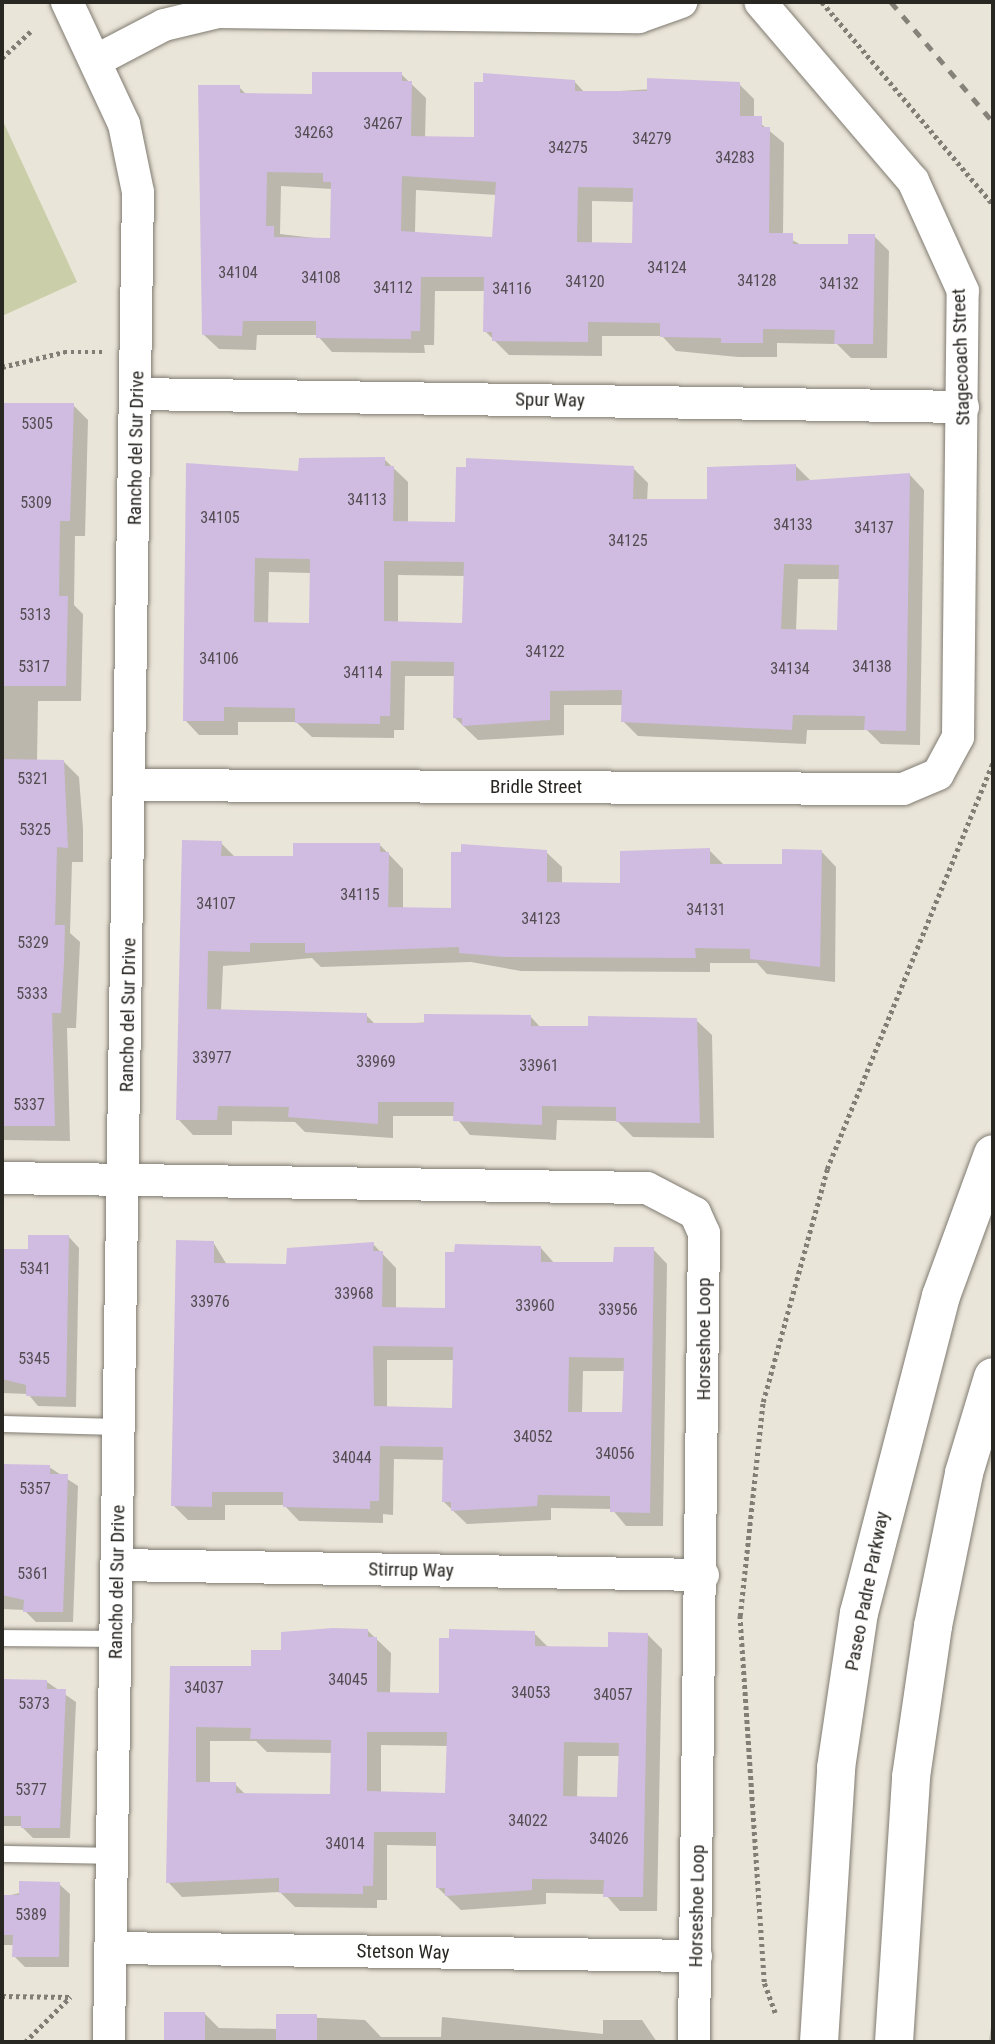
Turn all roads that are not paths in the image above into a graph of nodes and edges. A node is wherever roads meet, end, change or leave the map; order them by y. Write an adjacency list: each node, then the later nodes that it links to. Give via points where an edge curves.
1 (67, 2): 4 (street, Rancho del Sur Drive)
2 (681, 2): 4 (street, via 639,17 219,12 164,25)
3 (760, 2): 6 (street, Stagecoach Street, via 913,181 941,235 963,291)
4 (99, 59): 5 (street, Rancho del Sur Drive, via 124,124 138,192)
5 (137, 394): 6 (street, Spur Way); 8 (street, Rancho del Sur Drive)
6 (964, 407): 7 (street, Stagecoach Street, via 958,737)
7 (938, 774): 8 (street, Bridle Street, via 903,789)
8 (131, 785): 11 (street, Rancho del Sur Drive)
9 (993, 1154): 25 (main road, Paseo Padre Parkway, via 941,1296 859,1613 836,1768)
10 (2, 1178): 11 (street, Horseshoe Loop)
11 (126, 1179): 14 (street, Rancho del Sur Drive); 16 (street, Horseshoe Loop, via 647,1188 678,1199 704,1233)
12 (993, 1377): 26 (main road, via 964,1473 933,1626 911,1777)
13 (2, 1423): 14 (lane)
14 (120, 1426): 15 (street, Rancho del Sur Drive)
15 (118, 1565): 16 (street, Stirrup Way); 18 (street, Rancho del Sur Drive)
16 (703, 1574): 22 (street, Horseshoe Loop)
17 (2, 1639): 18 (lane)
18 (116, 1639): 20 (street, Rancho del Sur Drive)
19 (2, 1854): 20 (lane)
20 (112, 1856): 21 (street, Rancho del Sur Drive)
21 (110, 1948): 22 (street, Stetson Way); 23 (street, Rancho del Sur Drive)
22 (696, 1956): 24 (street, Horseshoe Loop)
23 (109, 2042)
24 (694, 2042)
25 (819, 2042)
26 (894, 2042)

